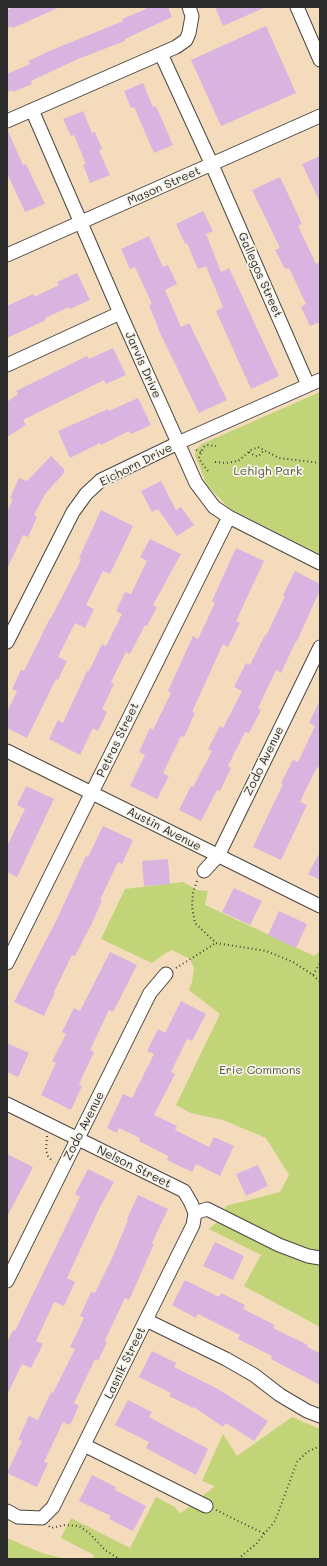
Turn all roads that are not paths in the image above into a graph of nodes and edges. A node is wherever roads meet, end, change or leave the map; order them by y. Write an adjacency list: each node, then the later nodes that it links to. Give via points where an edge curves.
1 (189, 7): 3 (street, via 192,16 186,40)
2 (297, 7): 4 (street)
3 (161, 54): 5 (street); 8 (street, Gallegos Street)
4 (320, 60)
5 (32, 110): 7 (street); 9 (street, Jarvis Drive)
6 (320, 116): 8 (street, Mason Street)
7 (7, 121)
8 (212, 165): 9 (street, Mason Street); 13 (street, Gallegos Street)
9 (82, 222): 10 (street, Mason Street); 11 (street, Jarvis Drive)
10 (7, 255)
11 (120, 313): 12 (street); 14 (street, Jarvis Drive)
12 (7, 365)
13 (314, 382): 14 (street, Eichorn Drive)
14 (178, 443): 15 (street, Jarvis Drive, via 196,483 206,498); 17 (street, Eichorn Drive, via 101,480 86,494 73,512)
15 (229, 517): 16 (street, Jarvis Drive); 20 (street, Petras Street)
16 (320, 563)
17 (7, 642)
18 (320, 647): 21 (street, Zodo Avenue)
19 (7, 751): 20 (street, Austin Avenue)
20 (92, 792): 21 (street, Austin Avenue); 24 (street, Petras Street)
21 (218, 856): 22 (street, Zodo Avenue); 23 (street, Austin Avenue)
22 (204, 871)
23 (320, 906)
24 (7, 963)
25 (166, 974): 27 (street, Zodo Avenue, via 150,993)
26 (7, 1104): 27 (street, Nelson Street)
27 (77, 1139): 28 (street, Nelson Street, via 184,1191); 30 (street, Zodo Avenue)
28 (193, 1208): 29 (street, via 207,1209 278,1245); 31 (street, Lasnik Street, via 193,1225)
29 (320, 1258)
30 (7, 1282)
31 (146, 1320): 32 (street, via 240,1367 307,1411); 33 (street, Lasnik Street)
32 (320, 1416)
33 (84, 1445): 34 (street); 35 (street, Lasnik Street, via 53,1508 42,1518 18,1516)
34 (206, 1506)
35 (7, 1511)

